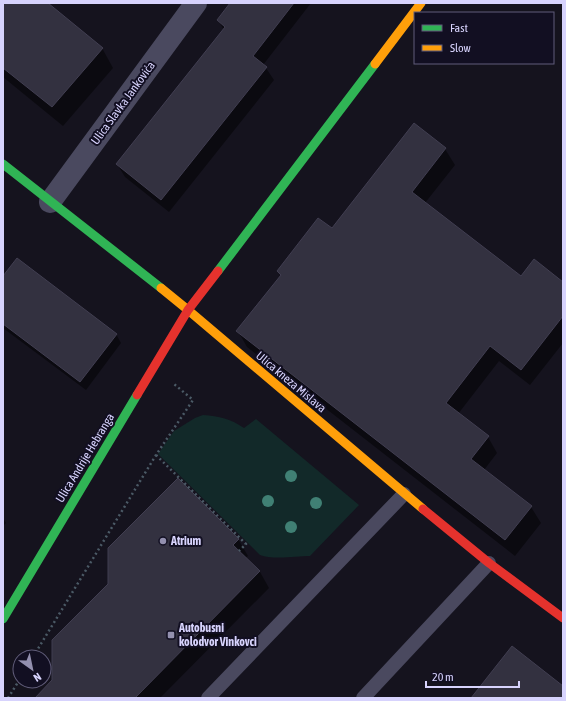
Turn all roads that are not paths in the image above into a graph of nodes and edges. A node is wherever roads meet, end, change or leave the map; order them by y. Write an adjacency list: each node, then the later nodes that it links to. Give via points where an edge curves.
1 (196, 3): 6 (street, Ulica Slavka Jankovića)
2 (421, 3): 3 (street, Ulica Andrije Hebranga)
3 (414, 12)
4 (414, 12): 7 (street, Ulica Andrije Hebranga)
5 (3, 164): 6 (street, Ulica kneza Mislava)
6 (50, 202): 7 (street, Ulica kneza Mislava)
7 (188, 310): 8 (street, Ulica kneza Mislava); 11 (street, Ulica Andrije Hebranga)
8 (404, 494): 9 (street, Ulica kneza Mislava); 12 (lane)
9 (489, 563): 10 (street, Ulica kneza Mislava); 13 (lane)
10 (563, 618)
11 (3, 619)
12 (208, 698)
13 (363, 698)

